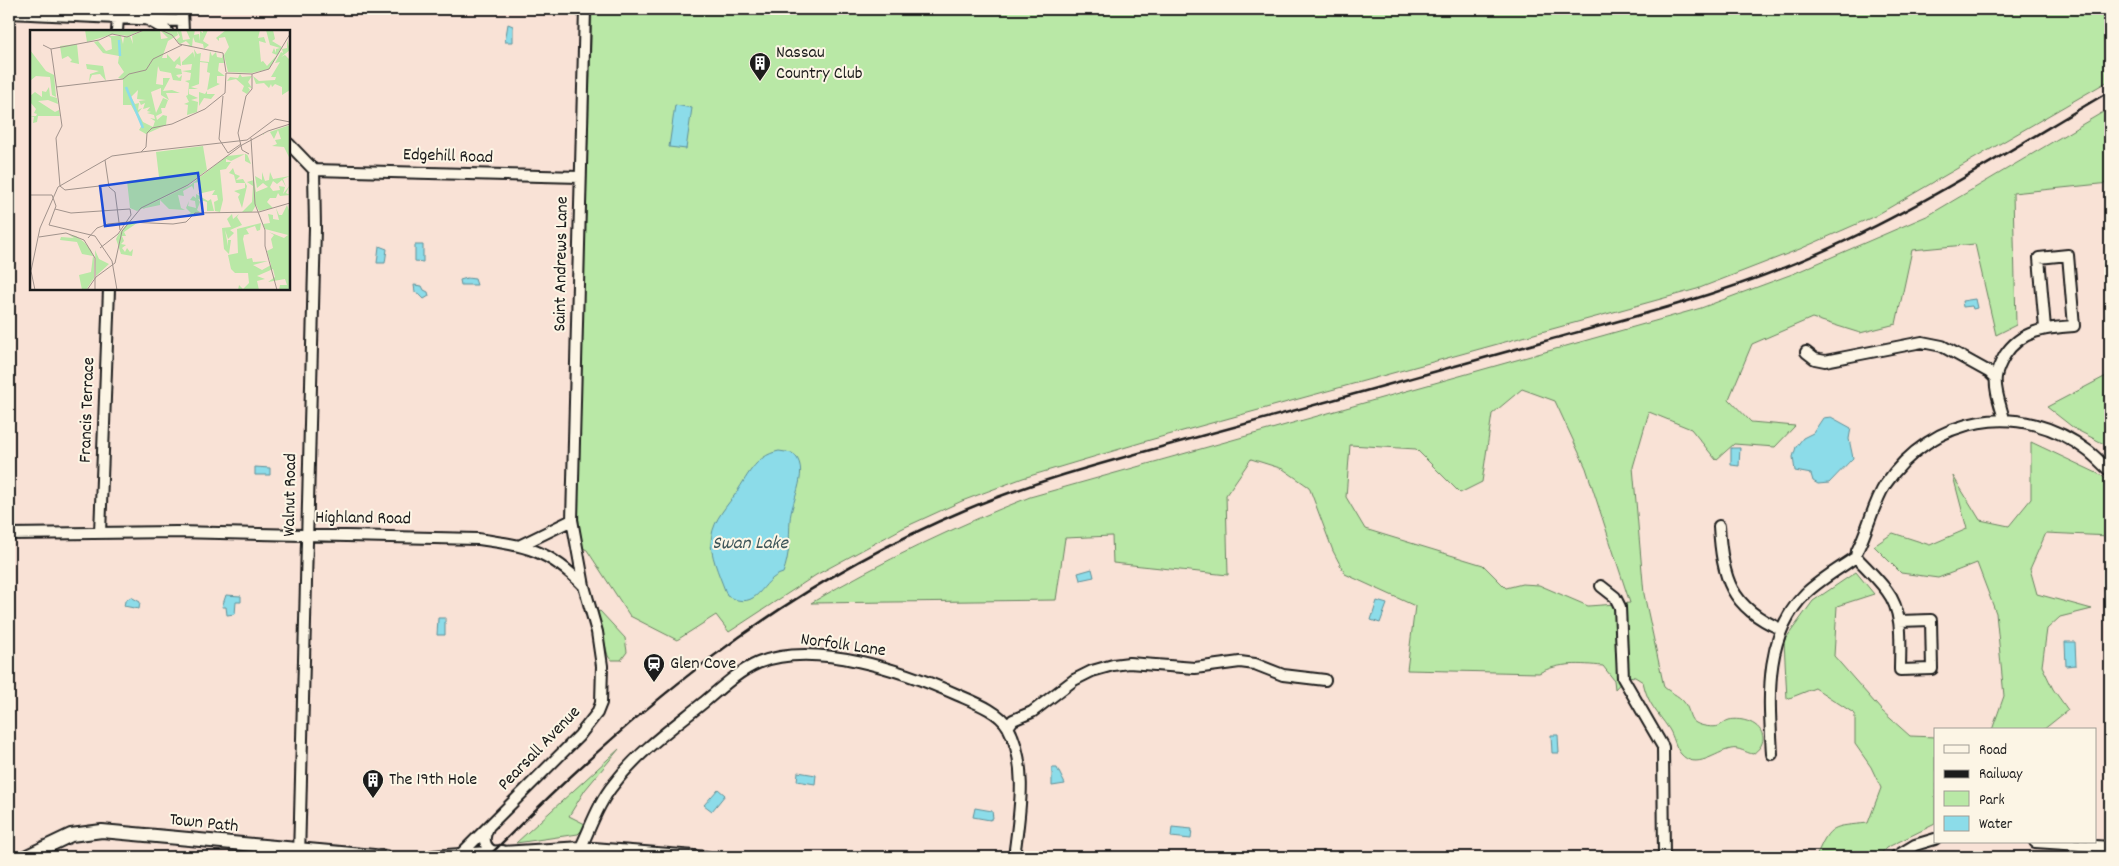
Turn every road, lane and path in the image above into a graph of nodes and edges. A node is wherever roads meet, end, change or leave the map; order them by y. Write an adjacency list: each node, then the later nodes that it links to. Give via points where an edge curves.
1 (182, 9): 6 (street)
2 (585, 9): 11 (street, Saint Andrews Lane)
3 (9, 13): 4 (street)
4 (118, 18): 5 (street); 7 (street)
5 (147, 19): 6 (street); 8 (street)
6 (182, 26)
7 (117, 30)
8 (165, 30)
9 (290, 145): 10 (street)
10 (314, 170): 11 (street, Edgehill Road); 22 (street, Walnut Road)
11 (580, 177): 18 (street, Saint Andrews Lane)
12 (109, 290): 20 (street, Francis Terrace)
13 (2045, 328): 13 (street, via 2039,258 2068,255 2074,326); 15 (street, via 2023,336 2013,344)
14 (1806, 352): 15 (street, via 1825,362 1922,342 1933,343)
15 (1995, 378): 16 (street)
16 (2004, 419): 17 (street, via 2030,423 2070,440 2088,451); 24 (street, via 1960,426 1942,434 1896,470 1884,487)
17 (2110, 472)
18 (572, 520): 23 (street); 25 (street, Saint Andrews Lane)
19 (1718, 526): 28 (street, via 1720,553 1736,594 1747,610 1761,621)
20 (100, 533): 21 (street, Highland Road); 22 (street, Highland Road)
21 (9, 534)
22 (307, 534): 23 (street, Highland Road, via 458,537); 38 (street, Walnut Road)
23 (521, 545): 25 (street, Highland Road, via 548,557)
24 (1856, 557): 27 (street, via 1889,593); 28 (street, via 1807,593)
25 (584, 586): 32 (street, Pearsall Avenue, via 602,666 601,703 579,736)
26 (1601, 586): 46 (street, via 1615,597 1620,607 1623,678 1663,747)
27 (1899, 621): 27 (street, via 1900,670 1932,669 1931,620)
28 (1781, 629): 31 (street, via 1773,654 1770,688)
29 (1325, 680): 30 (street, via 1283,675 1240,662 1195,668 1129,663 1113,665 1074,680 1032,712 1012,720)
30 (1008, 727): 35 (street, Norfolk Lane, via 977,703 880,665 802,655 775,657 738,675 639,755 613,784); 45 (street, via 1019,763 1021,784)
31 (1772, 754)
32 (493, 821): 37 (street, via 484,839 487,847); 39 (street, Pearsall Avenue)
33 (1934, 839): 47 (street, via 1915,845)
34 (2060, 844): 36 (street)
35 (581, 847): 37 (street); 44 (street)
36 (2110, 848)
37 (498, 852): 39 (main road)
38 (299, 854): 40 (main road, Town Path, via 102,831 71,835); 41 (main road, Town Path)
39 (458, 856): 43 (main road)
40 (25, 857)
41 (360, 857): 42 (main road, Town Path)
42 (385, 857)
43 (433, 857)
44 (706, 857)
45 (1014, 857)
46 (1664, 857)
47 (1895, 857)

